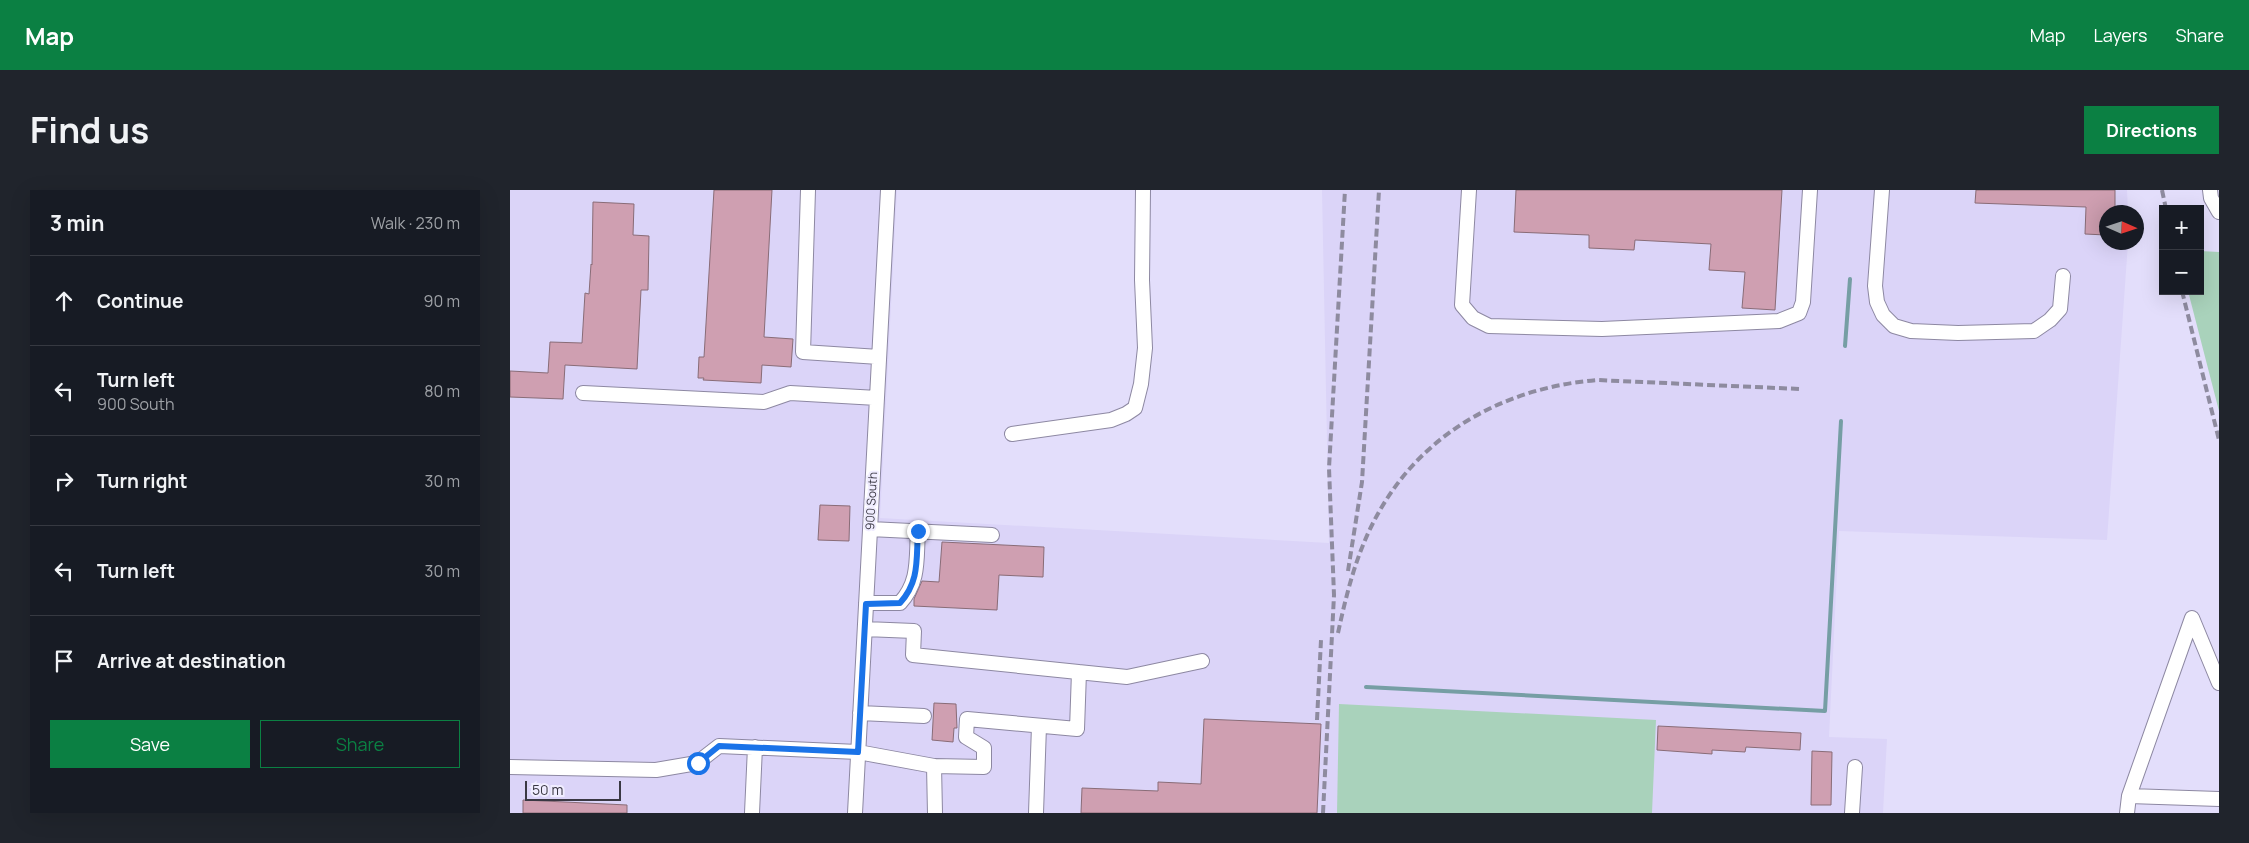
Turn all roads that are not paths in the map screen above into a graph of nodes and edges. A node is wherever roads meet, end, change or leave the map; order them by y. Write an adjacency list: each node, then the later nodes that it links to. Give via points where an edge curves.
1 (808, 190): 10 (street, via 804,352)
2 (888, 190): 10 (street, 900 South)
3 (1143, 190): 13 (street, via 1145,348 1135,408 1111,420)
4 (1470, 190): 5 (street, via 1462,305 1473,318 1488,326 1602,329 1779,321 1799,313 1803,302)
5 (1810, 190)
6 (1882, 190): 9 (street, via 1875,286 1883,315 1894,326 1911,331 2034,331 2060,309)
7 (2210, 190): 8 (street)
8 (2219, 212)
9 (2063, 276)
10 (879, 357): 12 (street, 900 South)
11 (583, 393): 12 (street, via 764,402 790,393)
12 (877, 398): 14 (street, 900 South)
13 (1012, 434)
14 (870, 529): 15 (street); 17 (street, 900 South)
15 (918, 531): 16 (street); 17 (street, via 916,570 909,593 900,603)
16 (992, 535)
17 (866, 604): 18 (street, 900 South)
18 (865, 629): 20 (street, via 914,631 913,654); 22 (street, 900 South)
19 (1202, 661): 20 (street, via 1127,677)
20 (1080, 672): 24 (street, via 1077,729)
21 (2219, 683): 30 (street, via 2192,618)
22 (860, 713): 23 (street); 26 (street, 900 South)
23 (924, 716)
24 (1038, 726): 27 (street, via 967,719 966,737 984,748 984,767); 35 (street)
25 (755, 747): 26 (street); 29 (street, via 719,746 698,763 656,770); 32 (street)
26 (858, 752): 27 (street); 33 (street, 900 South)
27 (934, 766): 34 (street)
28 (1855, 767): 36 (street)
29 (510, 768)
30 (2129, 796): 31 (street); 37 (street)
31 (2219, 799)
32 (752, 813)
33 (855, 813)
34 (935, 813)
35 (1036, 813)
36 (1852, 813)
37 (2127, 813)

